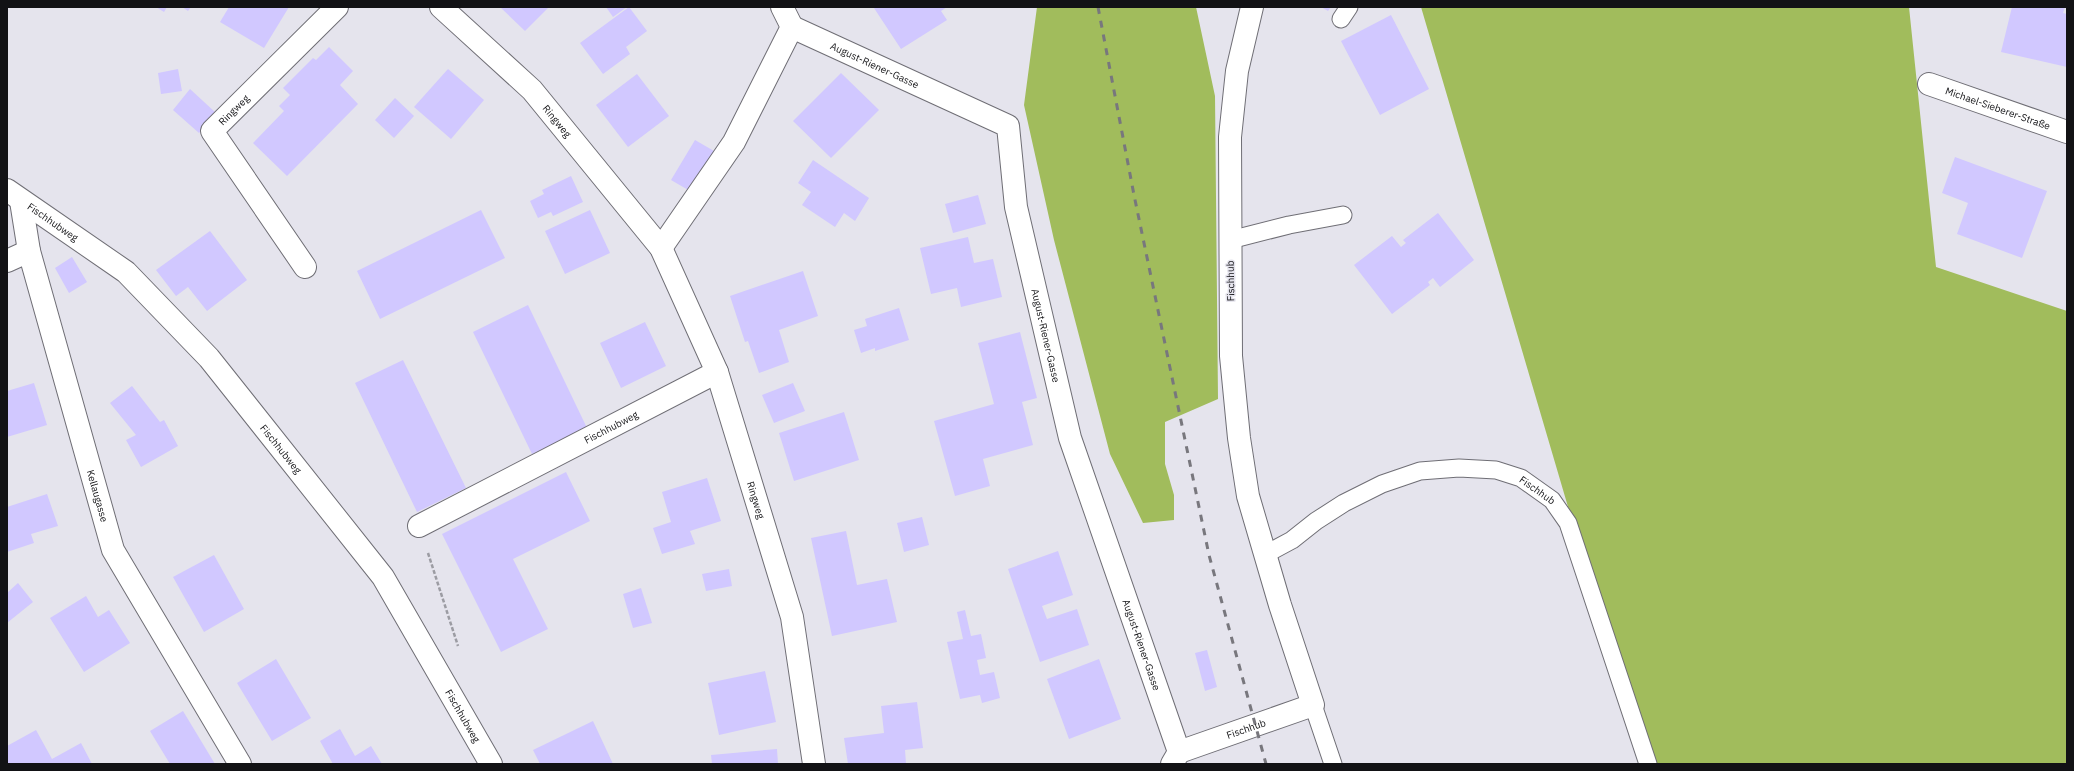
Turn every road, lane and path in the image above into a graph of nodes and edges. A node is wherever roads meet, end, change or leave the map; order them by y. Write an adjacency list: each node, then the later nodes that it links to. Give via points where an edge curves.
1 (337, 7): 14 (street, Ringweg, via 212,131)
2 (441, 7): 11 (street, Ringweg, via 532,90)
3 (782, 7): 5 (street)
4 (1252, 7): 10 (street, Fischhub, via 1237,72 1230,137)
5 (792, 27): 11 (street, via 734,142); 19 (street, August-Riener-Gasse, via 1008,126 1016,207 1070,438)
6 (1929, 84): 7 (street, Michael-Sieberer-Straße)
7 (2067, 132)
8 (14, 196): 12 (street, Kellaugasse); 21 (street, Fischhubweg, via 126,272 209,358 382,577)
9 (1343, 215): 10 (lane)
10 (1230, 240): 17 (street, Fischhub, via 1231,356 1239,438 1248,496)
11 (660, 248): 15 (street, Ringweg)
12 (29, 250): 13 (street); 20 (street, Kellaugasse, via 112,550)
13 (7, 261)
14 (305, 267)
15 (717, 372): 16 (street, Fischhubweg); 22 (street, Ringweg, via 792,617)
16 (419, 526)
17 (1264, 555): 18 (street, Fischhub); 24 (lane, Fischhub, via 1292,540 1344,503 1382,484 1420,471 1459,468 1488,470 1521,478 1552,500 1568,524)
18 (1313, 705): 19 (street, Fischhub); 23 (lane, Fischhub)
19 (1175, 758)
20 (240, 764)
21 (491, 764)
22 (814, 764)
23 (1333, 764)
24 (1648, 764)

